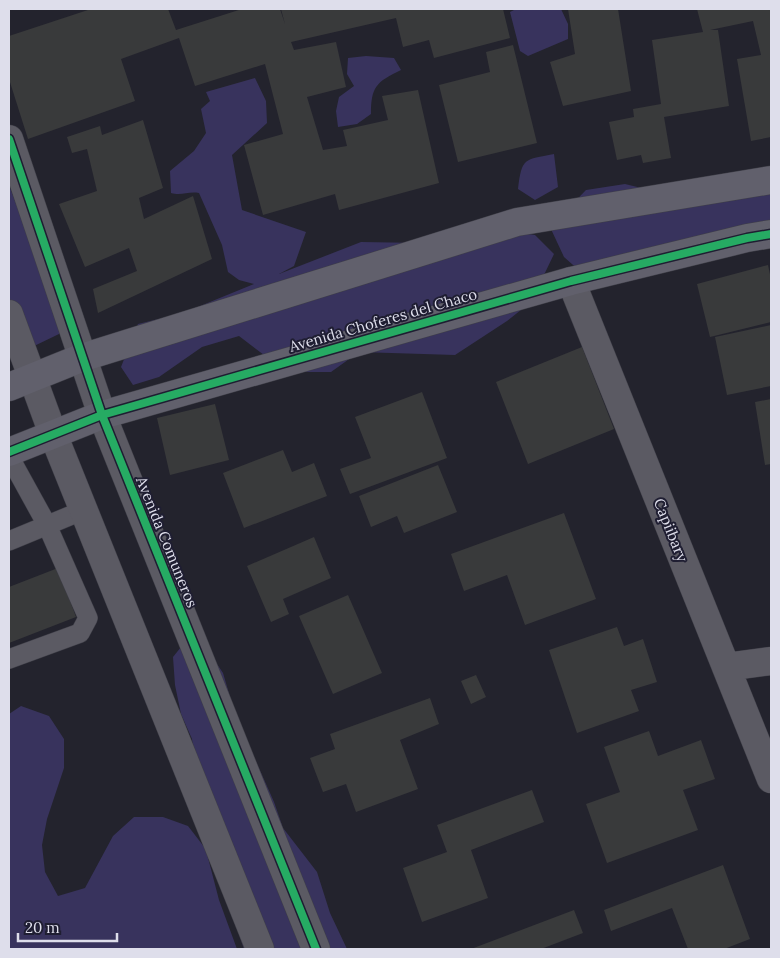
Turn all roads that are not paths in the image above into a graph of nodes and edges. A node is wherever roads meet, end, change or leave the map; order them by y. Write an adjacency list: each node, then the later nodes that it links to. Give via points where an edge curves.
1 (9, 139): 6 (street, Avenida Comuneros)
2 (771, 180): 6 (street, via 517,222)
3 (771, 234): 4 (street, Avenida Choferes del Chaco)
4 (571, 281): 8 (street, Avenida Choferes del Chaco); 16 (street, Capiibary)
5 (9, 314): 7 (street)
6 (81, 358): 7 (street); 8 (street, Avenida Comuneros)
7 (20, 383): 9 (street)
8 (102, 415): 9 (street, Avenida Choferes del Chaco); 19 (street, Avenida Comuneros)
9 (53, 434): 10 (street, Avenida Choferes del Chaco); 11 (street)
10 (9, 454): 12 (lane)
11 (84, 510): 12 (lane); 18 (street)
12 (47, 525): 13 (lane); 14 (lane, via 88,618 80,633)
13 (9, 541)
14 (9, 659)
15 (771, 661): 16 (street)
16 (726, 667): 17 (street, Capiibary)
17 (771, 779)
18 (260, 949)
19 (316, 949)

